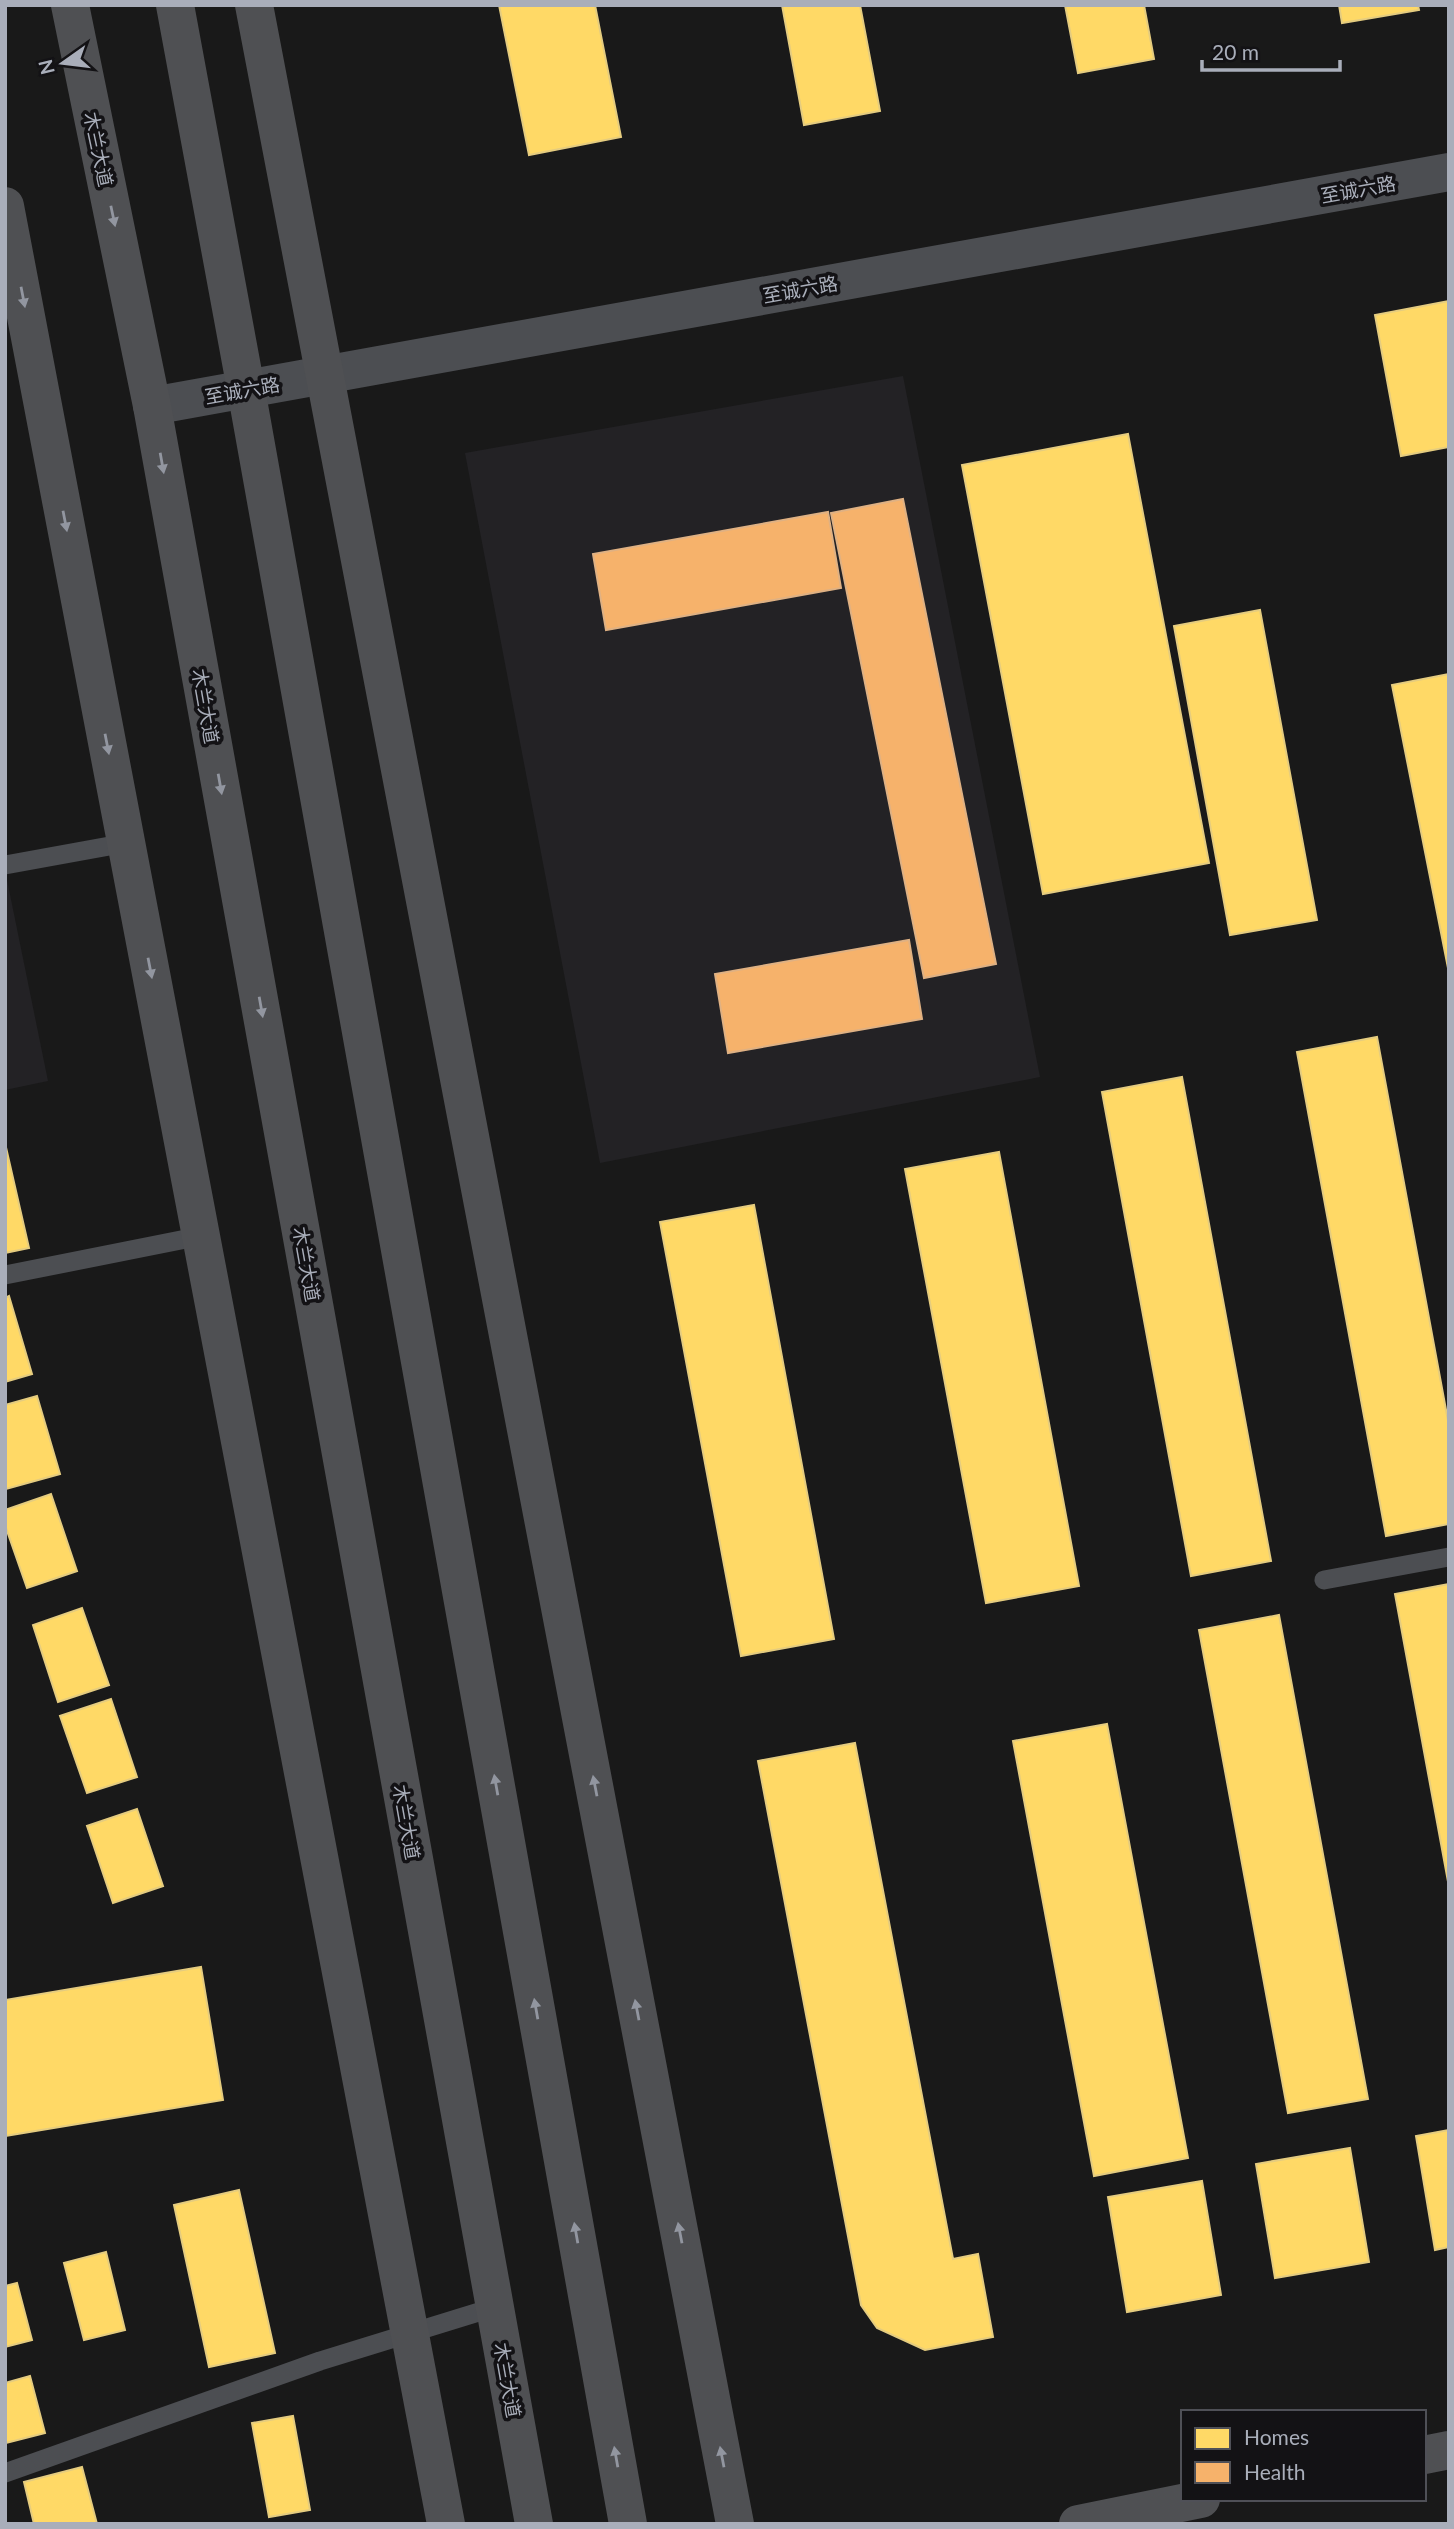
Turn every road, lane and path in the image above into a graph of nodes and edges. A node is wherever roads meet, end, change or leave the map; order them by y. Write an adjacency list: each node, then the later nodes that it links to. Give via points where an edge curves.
1 (70, 5): 8 (main road, 木兰大道, one-way to 8)
2 (175, 5): 7 (main road)
3 (254, 5): 6 (main road)
4 (1449, 172): 6 (street, 至诚六路)
5 (5, 206): 9 (main road, one-way to 9)
6 (326, 375): 7 (street, 至诚六路); 24 (main road, one-way to 6)
7 (246, 389): 8 (street, 至诚六路); 23 (main road, one-way to 7)
8 (152, 406): 15 (main road, 木兰大道, one-way to 15)
9 (126, 843): 10 (lane); 11 (main road, one-way to 11)
10 (5, 865)
11 (201, 1236): 12 (lane); 16 (main road)
12 (5, 1275)
13 (1449, 1557): 14 (lane)
14 (1324, 1580)
15 (495, 2307): 16 (lane); 22 (main road, 木兰大道)
16 (409, 2332): 19 (lane); 21 (main road)
17 (1449, 2450): 18 (main road)
18 (1426, 2455)
19 (5, 2473)
20 (1191, 2501): 25 (main road)
21 (446, 2524)
22 (534, 2524)
23 (628, 2524)
24 (735, 2524)
25 (1078, 2524)

